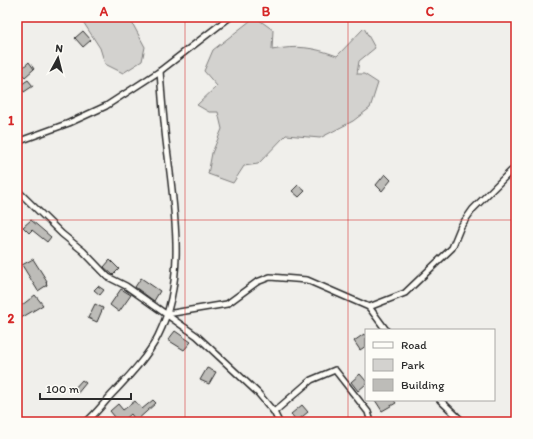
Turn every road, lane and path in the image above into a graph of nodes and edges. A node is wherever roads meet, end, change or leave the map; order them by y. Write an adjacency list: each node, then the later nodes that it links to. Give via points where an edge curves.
1 (230, 17): 2 (street)
2 (160, 71): 3 (street, via 106,106); 7 (street, via 176,254 174,282)
3 (17, 142)
4 (516, 170): 6 (street, via 481,199 461,226 452,248 405,293)
5 (17, 190): 7 (street, via 108,277)
6 (369, 307): 7 (street, via 307,280 270,277 257,282 226,304); 8 (street)
7 (167, 314): 10 (street, via 197,336); 11 (street, via 157,337 130,375)
8 (385, 329)
9 (441, 401): 16 (street)
10 (274, 412): 14 (street); 15 (street, via 310,380 334,370 368,412)
11 (92, 417): 12 (street); 13 (street)
12 (86, 422)
13 (97, 422)
14 (279, 422)
15 (371, 422)
16 (463, 422)

